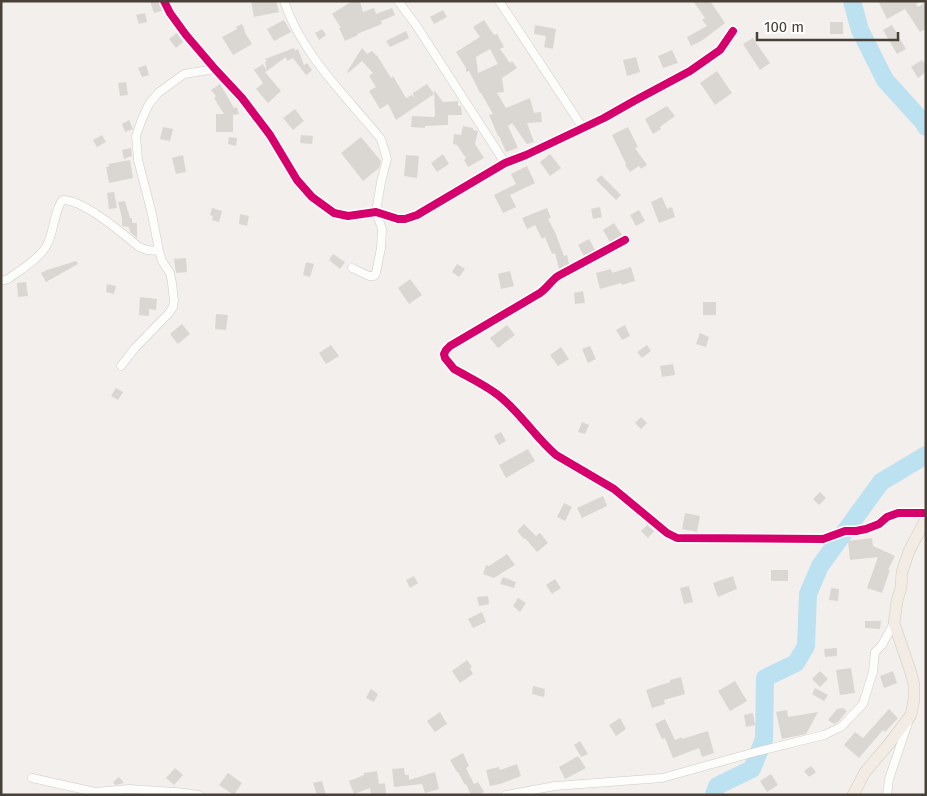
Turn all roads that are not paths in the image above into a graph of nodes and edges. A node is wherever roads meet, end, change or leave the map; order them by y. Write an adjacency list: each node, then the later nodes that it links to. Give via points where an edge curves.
1 (164, 1): 6 (street, via 186,35)
2 (284, 1): 9 (street, via 314,60 381,139 387,159)
3 (398, 1): 8 (street)
4 (499, 1): 7 (street)
5 (733, 31): 7 (street, via 720,50 707,61)
6 (215, 69): 9 (street, via 270,134 297,180 312,197 334,213 348,216); 11 (street, via 184,74 158,93 149,104 136,136 138,160)
7 (583, 128): 8 (street)
8 (505, 163): 9 (street, via 417,215 405,219)
9 (376, 212): 12 (street, via 382,230 376,273 369,276)
10 (625, 240): 15 (street, via 558,276 540,293 450,346 445,358 454,369 498,395 556,455 614,489 677,538 823,539 879,524 886,517 898,513)
11 (158, 251): 13 (street, via 139,247 81,205 63,200 48,244 41,254); 14 (street, via 170,273 172,308)
12 (352, 268)
13 (1, 281)
14 (121, 366)
15 (926, 513)
16 (926, 519): 17 (main road, via 902,572)
17 (894, 623): 18 (main road, via 914,685); 21 (street, via 875,652 873,672 863,704 841,727 824,735 662,778 555,786)
18 (911, 715): 22 (main road, via 865,772); 23 (street, via 889,779)
19 (32, 778): 20 (street, via 95,792 130,789)
20 (199, 795)
21 (506, 795)
22 (853, 795)
23 (887, 795)

